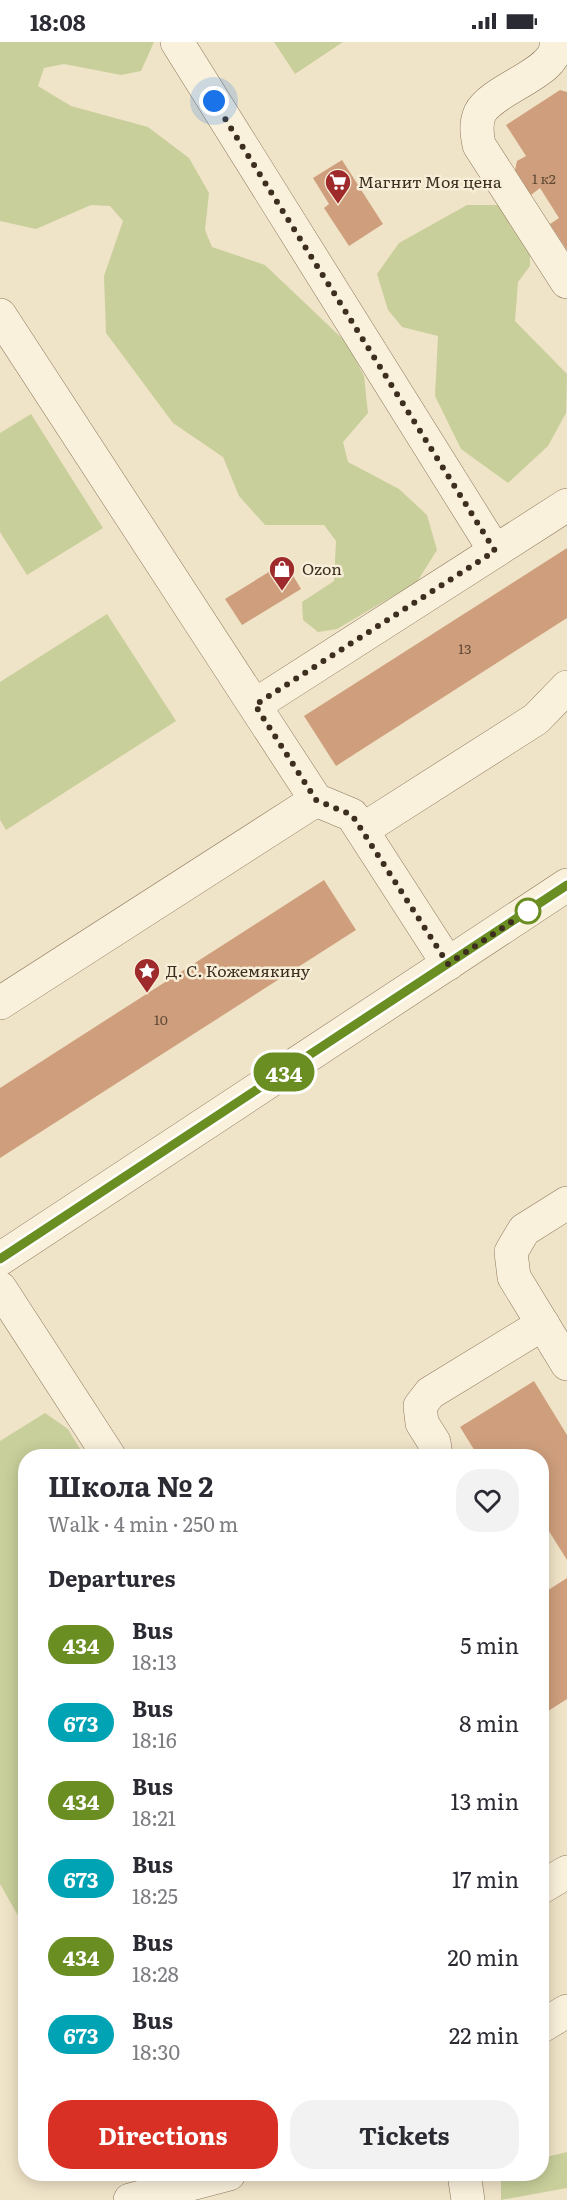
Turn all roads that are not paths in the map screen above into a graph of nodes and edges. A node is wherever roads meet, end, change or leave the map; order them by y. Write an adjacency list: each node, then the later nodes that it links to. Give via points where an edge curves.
1 (177, 42): 6 (street)
2 (556, 42): 3 (street, via 548,64 488,102 479,114 476,130 479,145)
3 (567, 282)
4 (0, 315): 8 (street)
5 (567, 506): 6 (street)
6 (495, 551): 8 (street)
7 (567, 687): 10 (street, via 536,719)
8 (255, 705): 9 (street)
9 (316, 800): 10 (street, via 352,815); 13 (street)
10 (362, 830): 12 (street)
11 (564, 894): 12 (street)
12 (448, 964): 15 (street)
13 (0, 1003)
14 (567, 1203): 17 (street, via 524,1230 511,1252 514,1277)
15 (0, 1259)
16 (0, 1288): 19 (street)
17 (543, 1324): 18 (street); 20 (street, via 430,1393 420,1406 422,1423)
18 (567, 1364)
19 (104, 1449)
20 (435, 1449)
21 (567, 1872): 22 (street)
22 (549, 1883)
23 (567, 2012): 24 (street)
24 (549, 2022)
25 (186, 2181): 27 (street)
26 (466, 2181): 28 (street)
27 (138, 2190)
28 (468, 2200)

